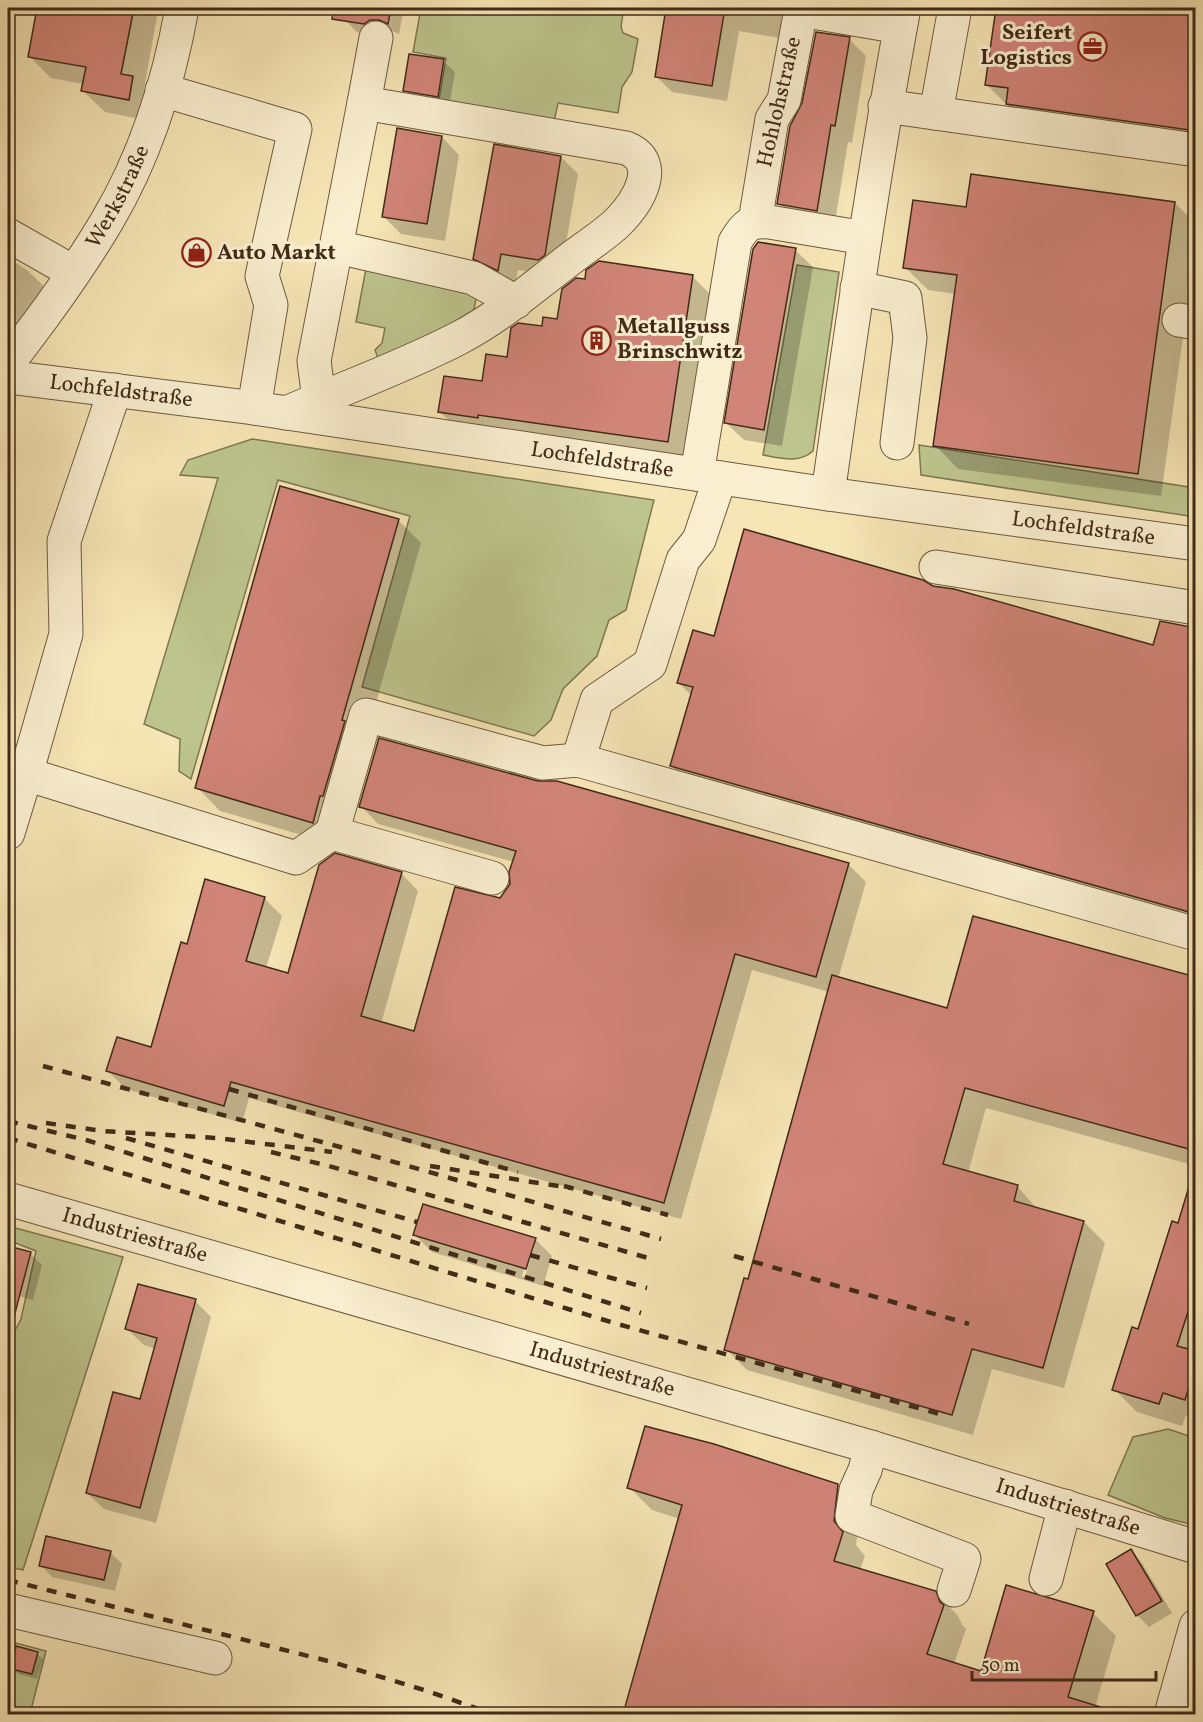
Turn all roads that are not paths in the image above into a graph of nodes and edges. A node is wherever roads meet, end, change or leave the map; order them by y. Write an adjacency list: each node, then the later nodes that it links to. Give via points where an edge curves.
1 (182, 8): 5 (street, Werkstraße)
2 (955, 8): 8 (street)
3 (902, 17): 7 (street, Hohlohstraße); 10 (street, Hohlohstraße, via 801,10 784,100 772,119)
4 (376, 39): 6 (street)
5 (162, 90): 14 (street, Werkstraße, via 135,165 107,221); 21 (street, via 295,129 262,276 271,304)
6 (364, 103): 13 (street); 16 (street, via 626,148 643,160 643,183 617,223)
7 (885, 106): 8 (street); 12 (street, Hohlohstraße)
8 (936, 113): 9 (street)
9 (1196, 150)
10 (755, 222): 12 (street); 24 (street, via 744,228 735,242)
11 (8, 235): 14 (street)
12 (865, 238): 15 (street, Hohlohstraße)
13 (337, 247): 16 (street, via 473,278); 20 (street, via 314,362)
14 (73, 272): 17 (street, Werkstraße)
15 (857, 288): 23 (street, via 906,298 910,338); 25 (street, Hohlohstraße)
16 (516, 302): 20 (street, via 408,363)
17 (8, 363)
18 (8, 377): 19 (street, Lochfeldstraße)
19 (115, 390): 21 (street, Lochfeldstraße); 30 (street, via 64,541 66,634)
20 (319, 399): 22 (street)
21 (254, 408): 22 (street, Lochfeldstraße)
22 (286, 413): 24 (street, Lochfeldstraße)
23 (897, 443)
24 (709, 476): 25 (street, Lochfeldstraße); 29 (street, via 699,540 683,560 650,664 597,700)
25 (828, 494): 26 (street, Lochfeldstraße)
26 (1196, 544)
27 (936, 567): 28 (street)
28 (1196, 608)
29 (578, 760): 31 (street, via 543,763 366,715); 34 (street)
30 (26, 774): 31 (street, via 296,858); 32 (street)
31 (332, 832): 33 (street)
32 (8, 833)
33 (492, 878)
34 (1196, 934)
35 (8, 1199): 36 (street, Industriestraße)
36 (871, 1447): 37 (street, Industriestraße); 40 (street, via 855,1490 852,1516 964,1559)
37 (1065, 1506): 38 (street, Industriestraße); 39 (street)
38 (1196, 1547)
39 (1047, 1579)
40 (954, 1590)
41 (8, 1610): 43 (street)
42 (1196, 1626): 44 (street)
43 (215, 1658)
44 (1171, 1714)

